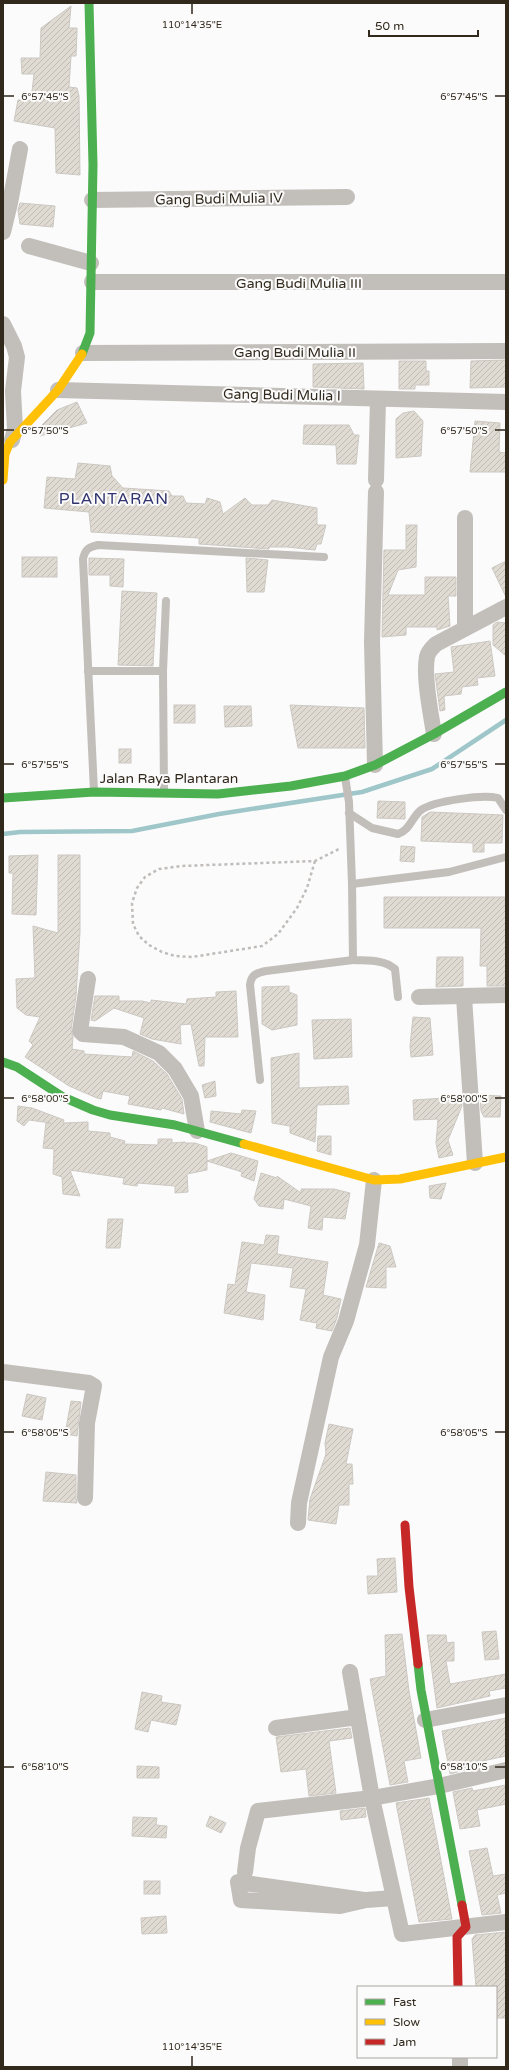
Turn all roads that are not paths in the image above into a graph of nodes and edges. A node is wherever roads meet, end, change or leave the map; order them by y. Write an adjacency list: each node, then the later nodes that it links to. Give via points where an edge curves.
1 (89, 3): 5 (street)
2 (20, 148): 3 (street)
3 (9, 173): 6 (street)
4 (347, 197): 5 (street, Gang Budi Mulia IV)
5 (92, 200): 8 (street)
6 (3, 232)
7 (29, 246): 8 (street)
8 (91, 263): 9 (street)
9 (92, 282): 10 (street, Gang Budi Mulia III); 13 (street, via 90,332)
10 (506, 282)
11 (3, 324): 17 (street, via 17,357 13,391 15,428)
12 (506, 351): 13 (street, Gang Budi Mulia II)
13 (83, 353): 14 (street)
14 (58, 390): 15 (street, Gang Budi Mulia I); 17 (street)
15 (378, 399): 16 (street, Gang Budi Mulia I); 29 (street, via 372,642)
16 (506, 402)
17 (12, 440): 18 (street)
18 (3, 457): 19 (street)
19 (3, 480)
20 (465, 518): 24 (street)
21 (324, 556): 25 (lane, via 98,545 89,547 84,552 83,559)
22 (166, 600): 26 (lane)
23 (506, 607): 24 (street)
24 (465, 628): 28 (street, via 436,644 427,657)
25 (88, 671): 26 (lane); 31 (lane)
26 (164, 671): 32 (lane)
27 (506, 692): 28 (street, Jalan Raya Plantaran)
28 (434, 734): 29 (street, Jalan Raya Plantaran)
29 (375, 765): 30 (street, Jalan Raya Plantaran)
30 (345, 776): 32 (street, Jalan Raya Plantaran, via 291,786 218,794); 35 (lane)
31 (94, 792): 32 (street, Jalan Raya Plantaran); 33 (street, Jalan Raya Plantaran)
32 (164, 793)
33 (3, 798)
34 (506, 810): 35 (lane, via 498,798 468,797 423,809 407,829 398,834 372,828)
35 (349, 813): 37 (lane)
36 (506, 857): 37 (lane, via 449,872)
37 (352, 884): 38 (lane)
38 (353, 960): 41 (lane, via 391,965 395,969); 45 (lane, via 266,971 256,973 250,978)
39 (88, 979): 46 (street, via 80,1031 83,1034 124,1037 159,1053 174,1069 191,1096)
40 (506, 995): 43 (street)
41 (398, 997)
42 (419, 997): 43 (street)
43 (464, 997): 48 (street)
44 (3, 1062): 46 (street, via 17,1067 82,1107 110,1115)
45 (260, 1080)
46 (197, 1131): 49 (street)
47 (506, 1157): 48 (street)
48 (475, 1163): 49 (street, via 400,1179)
49 (374, 1180): 52 (street, via 367,1245 346,1321 330,1357 299,1503)
50 (3, 1372): 51 (street, via 93,1385 93,1398 87,1423)
51 (85, 1498)
52 (298, 1523)
53 (405, 1525): 57 (street, via 409,1586)
54 (350, 1672): 56 (street)
55 (506, 1705): 57 (street)
56 (358, 1717): 58 (street); 61 (street)
57 (426, 1720): 60 (street)
58 (276, 1728)
59 (506, 1770): 60 (street)
60 (439, 1786): 61 (street); 66 (street)
61 (372, 1798): 62 (street, via 258,1811 248,1848); 63 (street)
62 (245, 1872)
63 (394, 1898): 64 (street); 66 (street, via 402,1934)
64 (364, 1900): 64 (street, via 340,1906 241,1900 238,1882)
65 (506, 1922): 66 (street)
66 (466, 1927): 67 (street, via 457,1937)
67 (458, 1986)

